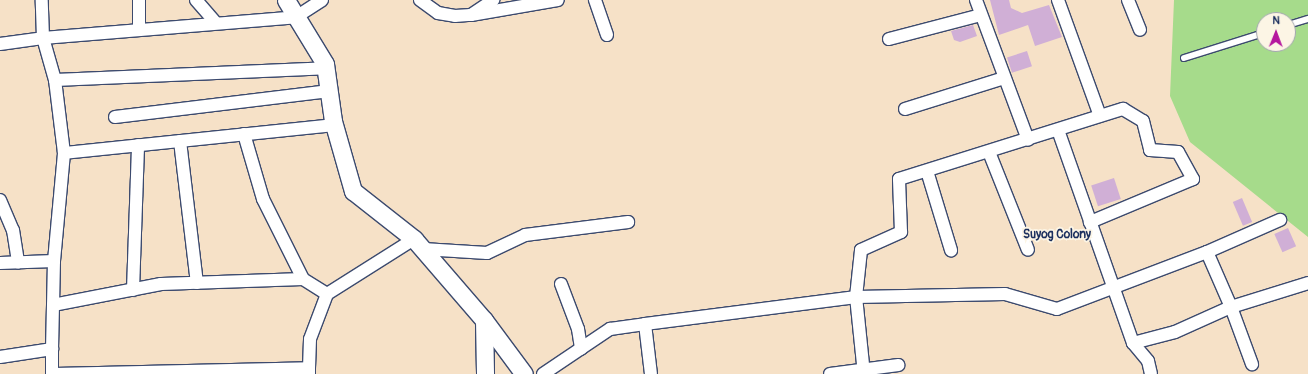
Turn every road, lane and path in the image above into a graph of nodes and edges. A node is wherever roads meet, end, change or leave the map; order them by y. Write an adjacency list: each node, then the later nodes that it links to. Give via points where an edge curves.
1 (42, 0): 23 (street)
2 (140, 0): 19 (street)
3 (196, 0): 17 (street)
4 (286, 0): 15 (main road)
5 (322, 0): 15 (street)
6 (420, 0): 13 (street, via 438,13)
7 (494, 0): 13 (street)
8 (558, 0): 13 (street)
9 (595, 0): 21 (street)
10 (976, 0): 14 (street)
11 (1058, 0): 32 (street)
12 (1128, 0): 20 (street)
13 (471, 15)
14 (981, 15): 24 (street); 28 (street)
15 (296, 16): 17 (street); 27 (main road)
16 (1308, 19): 18 (lane)
17 (216, 23): 19 (street)
18 (1296, 23)
19 (139, 30): 23 (street)
20 (1140, 30)
21 (606, 35)
22 (1256, 36): 26 (lane)
23 (43, 38): 25 (street); 29 (street)
24 (889, 39)
25 (0, 44)
26 (1184, 58)
27 (326, 68): 29 (street); 30 (main road)
28 (1004, 78): 31 (street); 37 (street)
29 (55, 80): 41 (street)
30 (329, 91): 33 (street); 34 (main road)
31 (904, 109)
32 (1100, 116): 35 (street); 46 (street, via 1123,109 1143,120 1150,150 1178,152 1193,179)
33 (114, 117)
34 (334, 124): 36 (street); 47 (main road, via 353,192)
35 (1058, 130): 37 (street); 46 (street)
36 (244, 134): 38 (street); 54 (street, via 263,199)
37 (1028, 140): 40 (street)
38 (180, 141): 39 (street); 55 (street)
39 (138, 145): 41 (street); 59 (street)
40 (989, 152): 42 (street); 49 (street)
41 (64, 153): 51 (street)
42 (927, 171): 48 (street); 61 (street, via 899,179 901,232 861,250)
43 (0, 200): 52 (street, via 13,230)
44 (1280, 220): 50 (street)
45 (628, 222): 47 (street, via 525,235 487,253)
46 (1090, 222): 58 (street)
47 (418, 244): 60 (street); 64 (main road)
48 (951, 250)
49 (1028, 250)
50 (1207, 252): 58 (street); 63 (street)
51 (54, 261): 52 (street); 62 (street)
52 (18, 262): 53 (street)
53 (0, 263)
54 (303, 279): 55 (street); 60 (street)
55 (197, 283): 59 (street, via 161,284)
56 (1308, 283): 63 (street)
57 (561, 284): 68 (street, via 578,329)
58 (1113, 288): 61 (street, via 1057,309 1005,294); 66 (street)
59 (133, 290): 62 (street)
60 (327, 294): 72 (street, via 310,339)
61 (856, 297): 65 (street); 73 (street)
62 (53, 305): 67 (street)
63 (1231, 307): 66 (street, via 1176,332); 70 (street)
64 (484, 320): 76 (main road); 77 (main road)
65 (645, 324): 68 (street, via 610,329); 79 (street)
66 (1133, 343): 81 (street, via 1148,361)
67 (52, 349): 69 (street); 75 (street)
68 (581, 349): 78 (street)
69 (0, 357)
70 (1252, 364)
71 (898, 365): 73 (street)
72 (309, 371): 74 (street)
73 (864, 372): 80 (street)
74 (125, 373): 75 (street)
75 (53, 374)
76 (485, 374)
77 (524, 374)
78 (543, 374)
79 (651, 374)
80 (830, 374)
81 (1150, 374)

